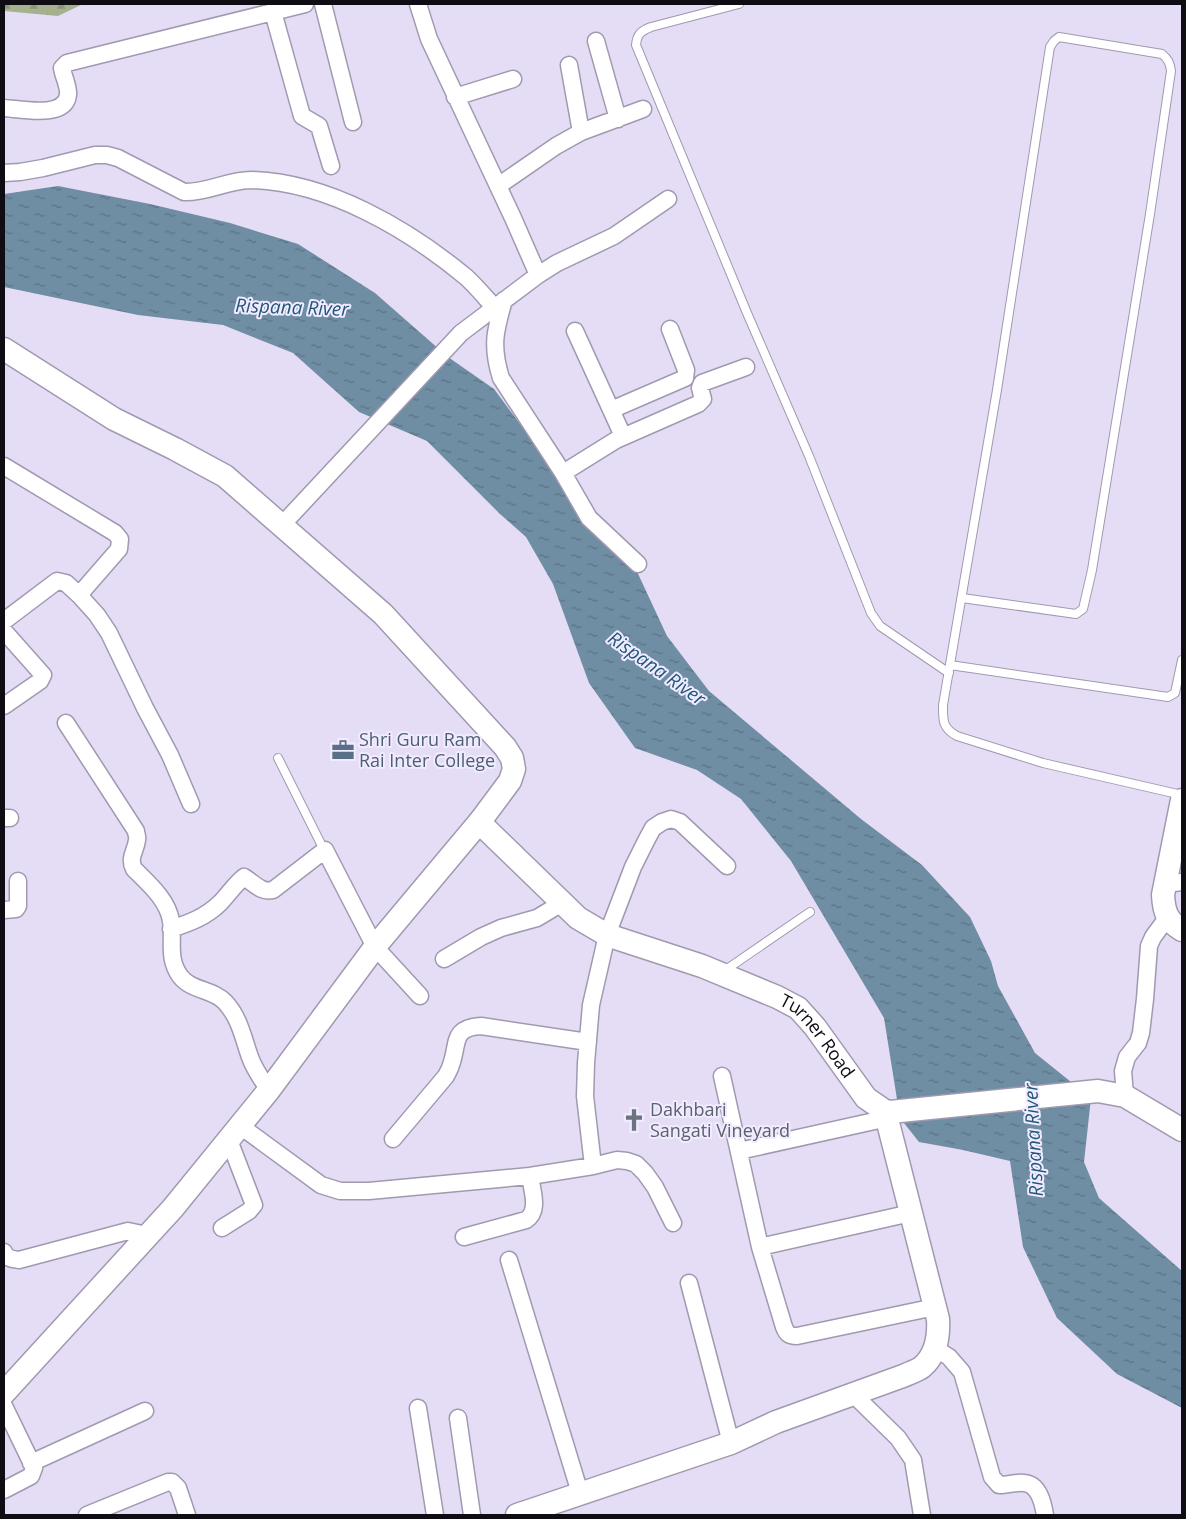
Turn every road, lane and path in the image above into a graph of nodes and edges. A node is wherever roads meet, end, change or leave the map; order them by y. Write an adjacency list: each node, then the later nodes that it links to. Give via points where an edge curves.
1 (304, 4): 5 (street)
2 (323, 4): 13 (street)
3 (418, 4): 9 (street, via 429,39)
4 (739, 4): 36 (lane, via 651,27 641,32 636,45 809,456 871,613 880,626)
5 (273, 12): 10 (street, via 67,63 62,68 68,95 60,108 52,111); 15 (street, via 302,116 318,126)
6 (596, 41): 12 (street)
7 (569, 65): 14 (street)
8 (513, 79): 9 (street)
9 (456, 96): 17 (street)
10 (4, 108)
11 (643, 109): 12 (street)
12 (618, 119): 14 (street)
13 (354, 122)
14 (581, 132): 17 (street)
15 (331, 166)
16 (4, 173): 20 (street, via 106,155 184,192 252,180 324,193 380,217 428,247)
17 (498, 186): 19 (street)
18 (668, 199): 19 (street, via 614,236)
19 (538, 275): 20 (street)
20 (499, 304): 28 (street, via 495,330 496,362 501,378); 29 (street, via 443,351)
21 (670, 329): 25 (street, via 686,370 685,378)
22 (575, 330): 25 (street)
23 (4, 349): 29 (main road, via 114,420 225,476)
24 (746, 367): 26 (street, via 702,383 703,399 698,404)
25 (611, 410): 26 (street)
26 (623, 436): 28 (street)
27 (4, 466): 31 (street, via 120,538 119,549)
28 (563, 473): 30 (street, via 589,518)
29 (281, 526): 43 (main road, via 383,614 505,747 512,758 514,770 510,781)
30 (638, 564)
31 (79, 595): 33 (street, via 66,582 57,581); 42 (street, via 109,633)
32 (962, 598): 32 (lane, via 1050,47 1059,37 1162,54 1168,58 1171,71 1092,570 1083,609 1076,614); 36 (lane)
33 (4, 621)
34 (4, 631): 37 (street, via 43,675 40,681)
35 (1182, 660): 36 (lane, via 1175,693 1163,697)
36 (950, 669): 40 (lane, via 943,717 949,732 1043,763)
37 (4, 706)
38 (66, 724): 52 (street, via 132,822 137,840 131,863 167,907)
39 (278, 758): 44 (lane)
40 (1182, 795)
41 (1182, 800): 47 (main road)
42 (191, 804)
43 (481, 820): 48 (main road, Turner Road, via 481,824); 54 (main road)
44 (324, 850): 52 (street, via 273,890 269,892 258,888 244,878 208,913); 54 (street)
45 (727, 866): 53 (street, via 680,822 671,819 662,822 654,828 636,860)
46 (18, 881): 49 (street, via 18,906)
47 (1174, 883): 51 (main road, via 1162,895 1164,909)
48 (562, 903): 53 (main road, Turner Road, via 578,918); 55 (street, via 537,918 482,937)
49 (4, 910)
50 (810, 912): 56 (lane)
51 (1175, 924): 61 (street, via 1153,936 1149,946 1141,1033 1123,1071)
52 (171, 929): 60 (street, via 173,962 180,976 190,985 215,994 226,1003 240,1025 250,1058)
53 (607, 935): 56 (main road, Turner Road); 58 (street, via 595,986)
54 (374, 947): 57 (street); 60 (main road)
55 (444, 959)
56 (720, 974): 62 (main road, Turner Road, via 798,1008 815,1026 866,1098)
57 (420, 996)
58 (588, 1042): 65 (street, via 471,1026 458,1035 446,1076); 67 (street, via 585,1096)
59 (722, 1076): 66 (street)
60 (269, 1090): 64 (main road)
61 (1125, 1096): 62 (main road, via 1098,1091); 63 (main road)
62 (888, 1114): 66 (street); 69 (main road)
63 (1182, 1130)
64 (234, 1133): 68 (street, via 321,1185 340,1191); 71 (street, via 254,1205); 72 (main road)
65 (393, 1139)
66 (739, 1151): 74 (street)
67 (593, 1166): 68 (street); 70 (street, via 616,1160 636,1164 655,1186)
68 (530, 1176): 73 (street, via 534,1209 530,1217)
69 (911, 1213): 74 (street); 78 (main road)
70 (673, 1223)
71 (222, 1228)
72 (147, 1235): 75 (street, via 128,1231 19,1260 11,1259); 80 (main road)
73 (464, 1237)
74 (760, 1247): 78 (street, via 784,1327 790,1336)
75 (4, 1252)
76 (509, 1260): 89 (street)
77 (689, 1283): 86 (street)
78 (934, 1307): 79 (main road, via 938,1334)
79 (933, 1352): 81 (main road, via 922,1367); 97 (street, via 949,1357 962,1372 995,1482 1000,1486 1032,1485 1038,1491)
80 (4, 1393)
81 (853, 1394): 86 (main road); 96 (street, via 898,1438 913,1460)
82 (4, 1406): 87 (street)
83 (418, 1408): 93 (street)
84 (145, 1411): 87 (street)
85 (458, 1418): 94 (street)
86 (731, 1442): 89 (main road)
87 (31, 1463): 88 (street, via 34,1468 31,1476)
88 (4, 1490)
89 (580, 1493): 90 (main road)
90 (549, 1510): 95 (main road)
91 (87, 1515): 92 (street, via 172,1482 178,1488)
92 (187, 1515)
93 (435, 1515)
94 (472, 1515)
95 (517, 1515)
96 (922, 1515)
97 (1045, 1515)

